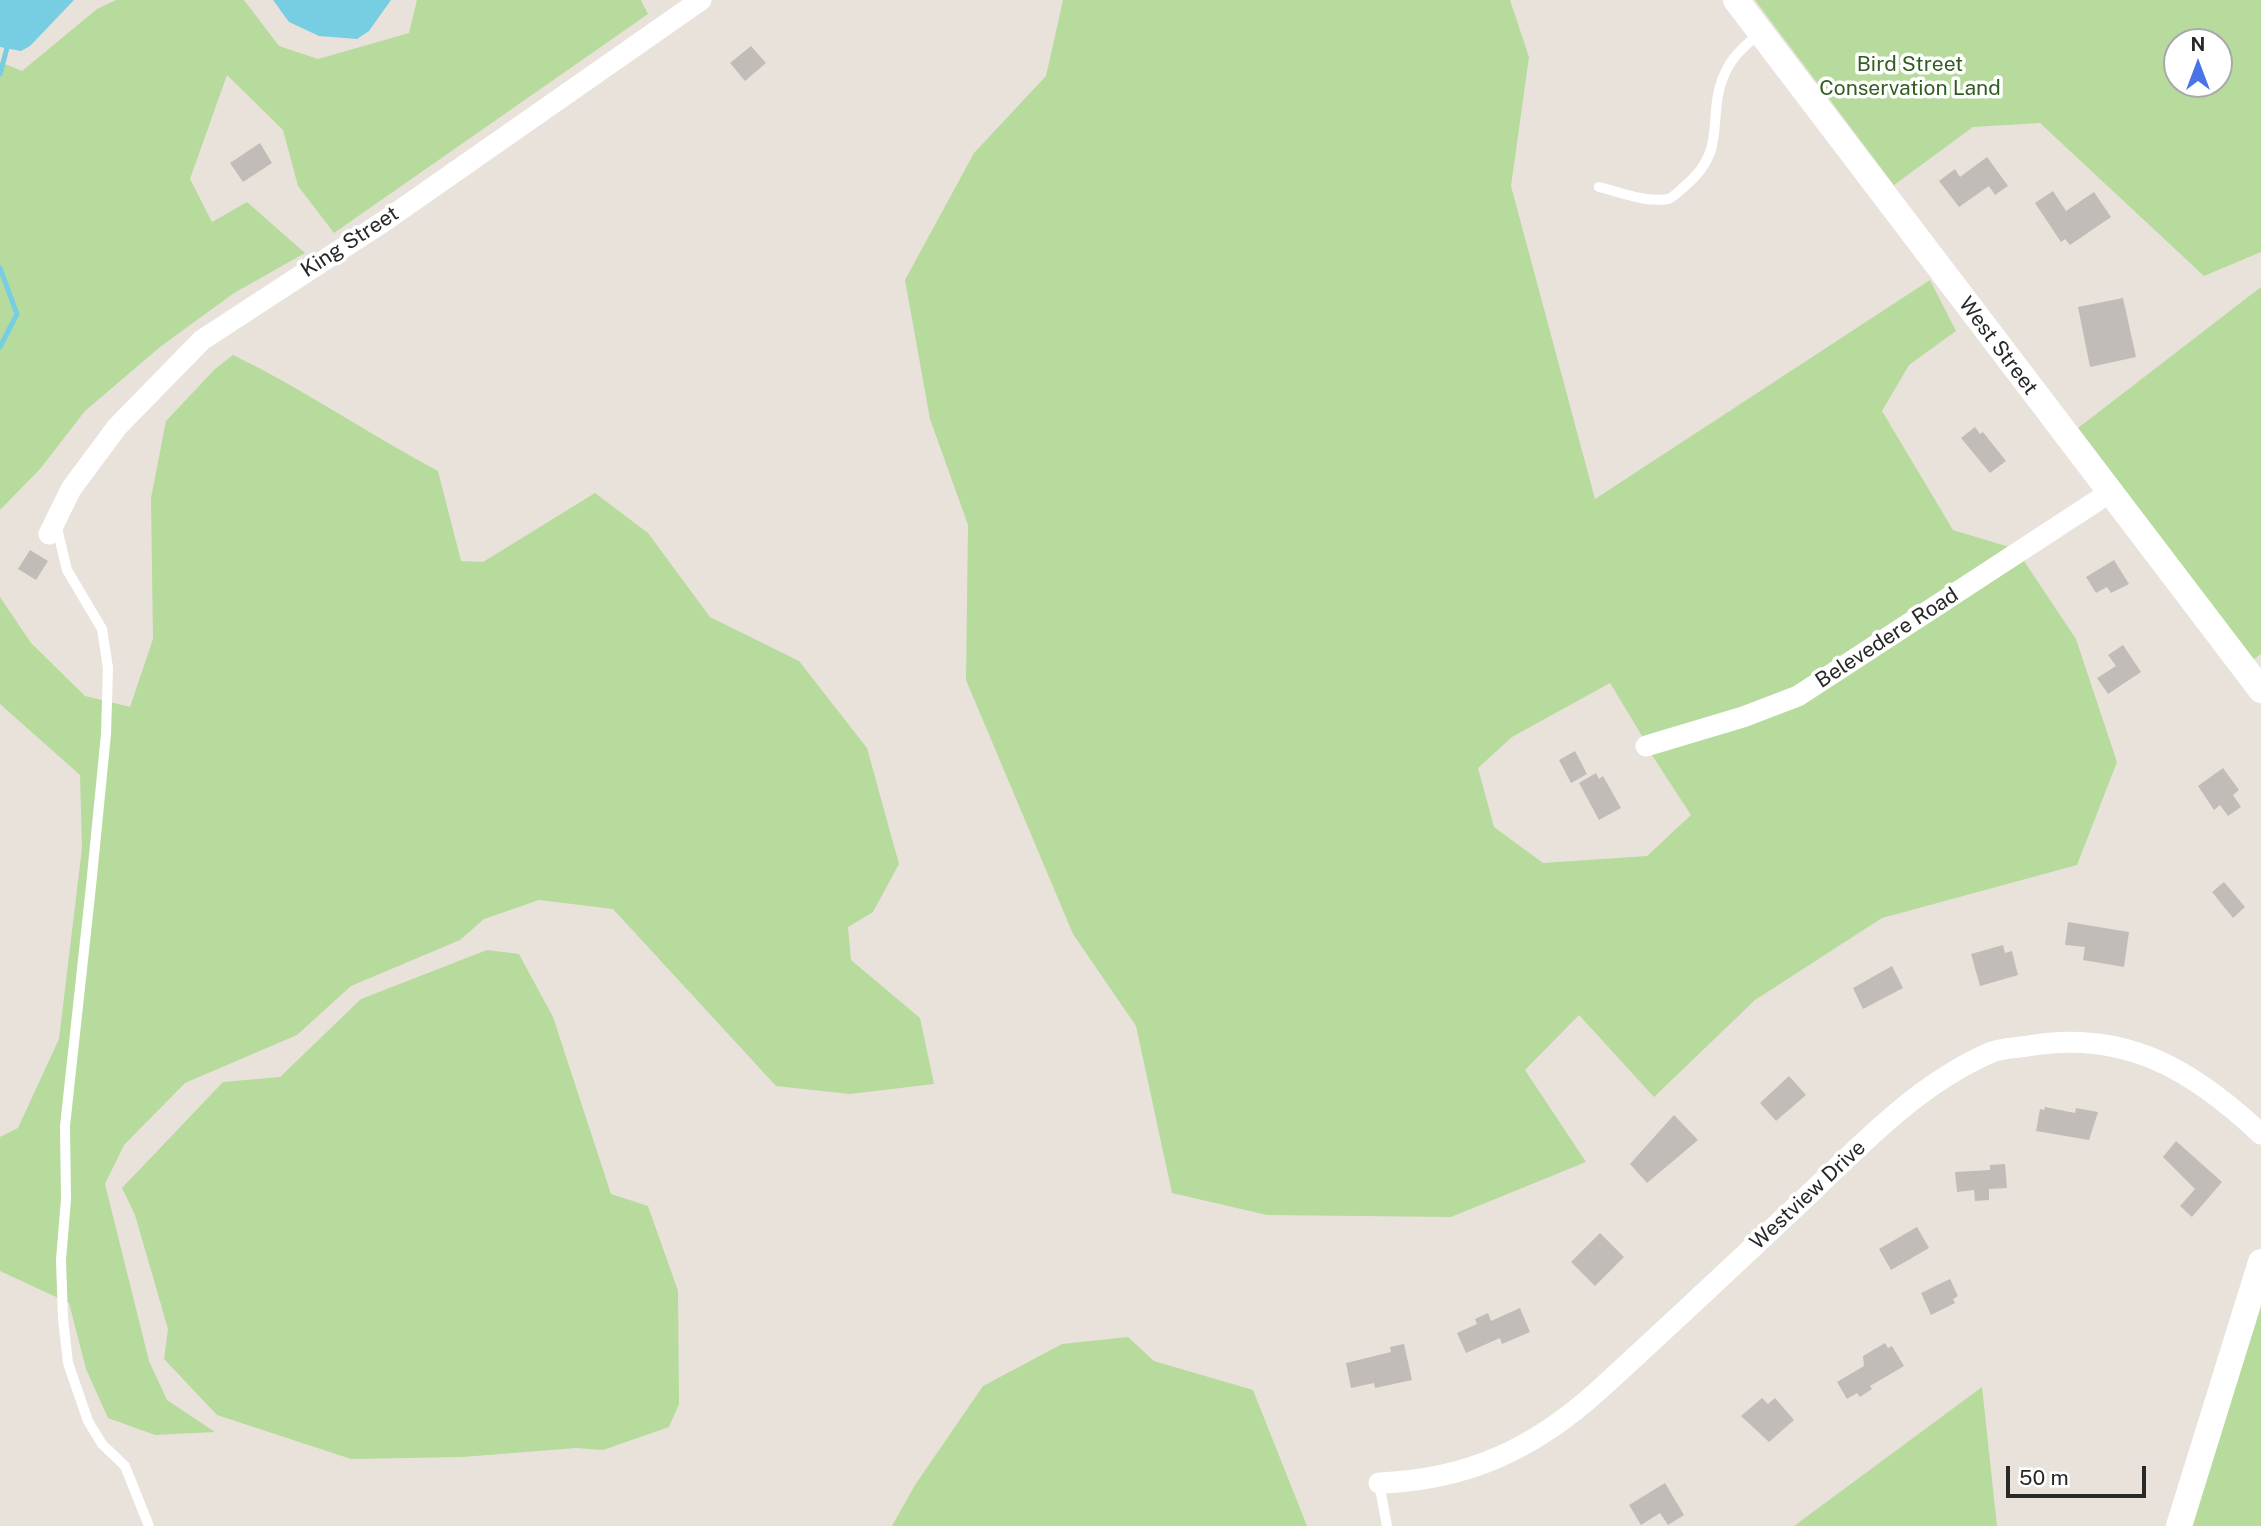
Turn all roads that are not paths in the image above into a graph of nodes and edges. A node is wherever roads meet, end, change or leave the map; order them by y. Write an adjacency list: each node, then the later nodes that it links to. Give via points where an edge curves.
1 (701, 0): 6 (street, King Street, via 386,220 202,340 117,427 71,489)
2 (1736, 0): 3 (street, West Street)
3 (1760, 33): 4 (lane, via 1725,73 1715,141 1692,181 1670,198 1650,200); 5 (street, West Street)
4 (1599, 187)
5 (2109, 493): 7 (street, West Street); 8 (street, Belevedere Road, via 1798,696)
6 (52, 528): 12 (lane, via 67,570 102,629 108,667 95,845 65,1126 63,1319 68,1363 88,1421 102,1444 125,1466)
7 (2261, 690)
8 (1646, 746)
9 (2261, 1134): 11 (street, Westview Drive, via 2219,1095 2180,1070 2143,1055 2093,1042 2049,1042 1994,1052 1943,1079 1878,1129 1560,1422 1528,1444 1452,1475)
10 (2261, 1262): 14 (street)
11 (1379, 1483): 13 (lane)
12 (149, 1526)
13 (1387, 1526)
14 (2179, 1526)

